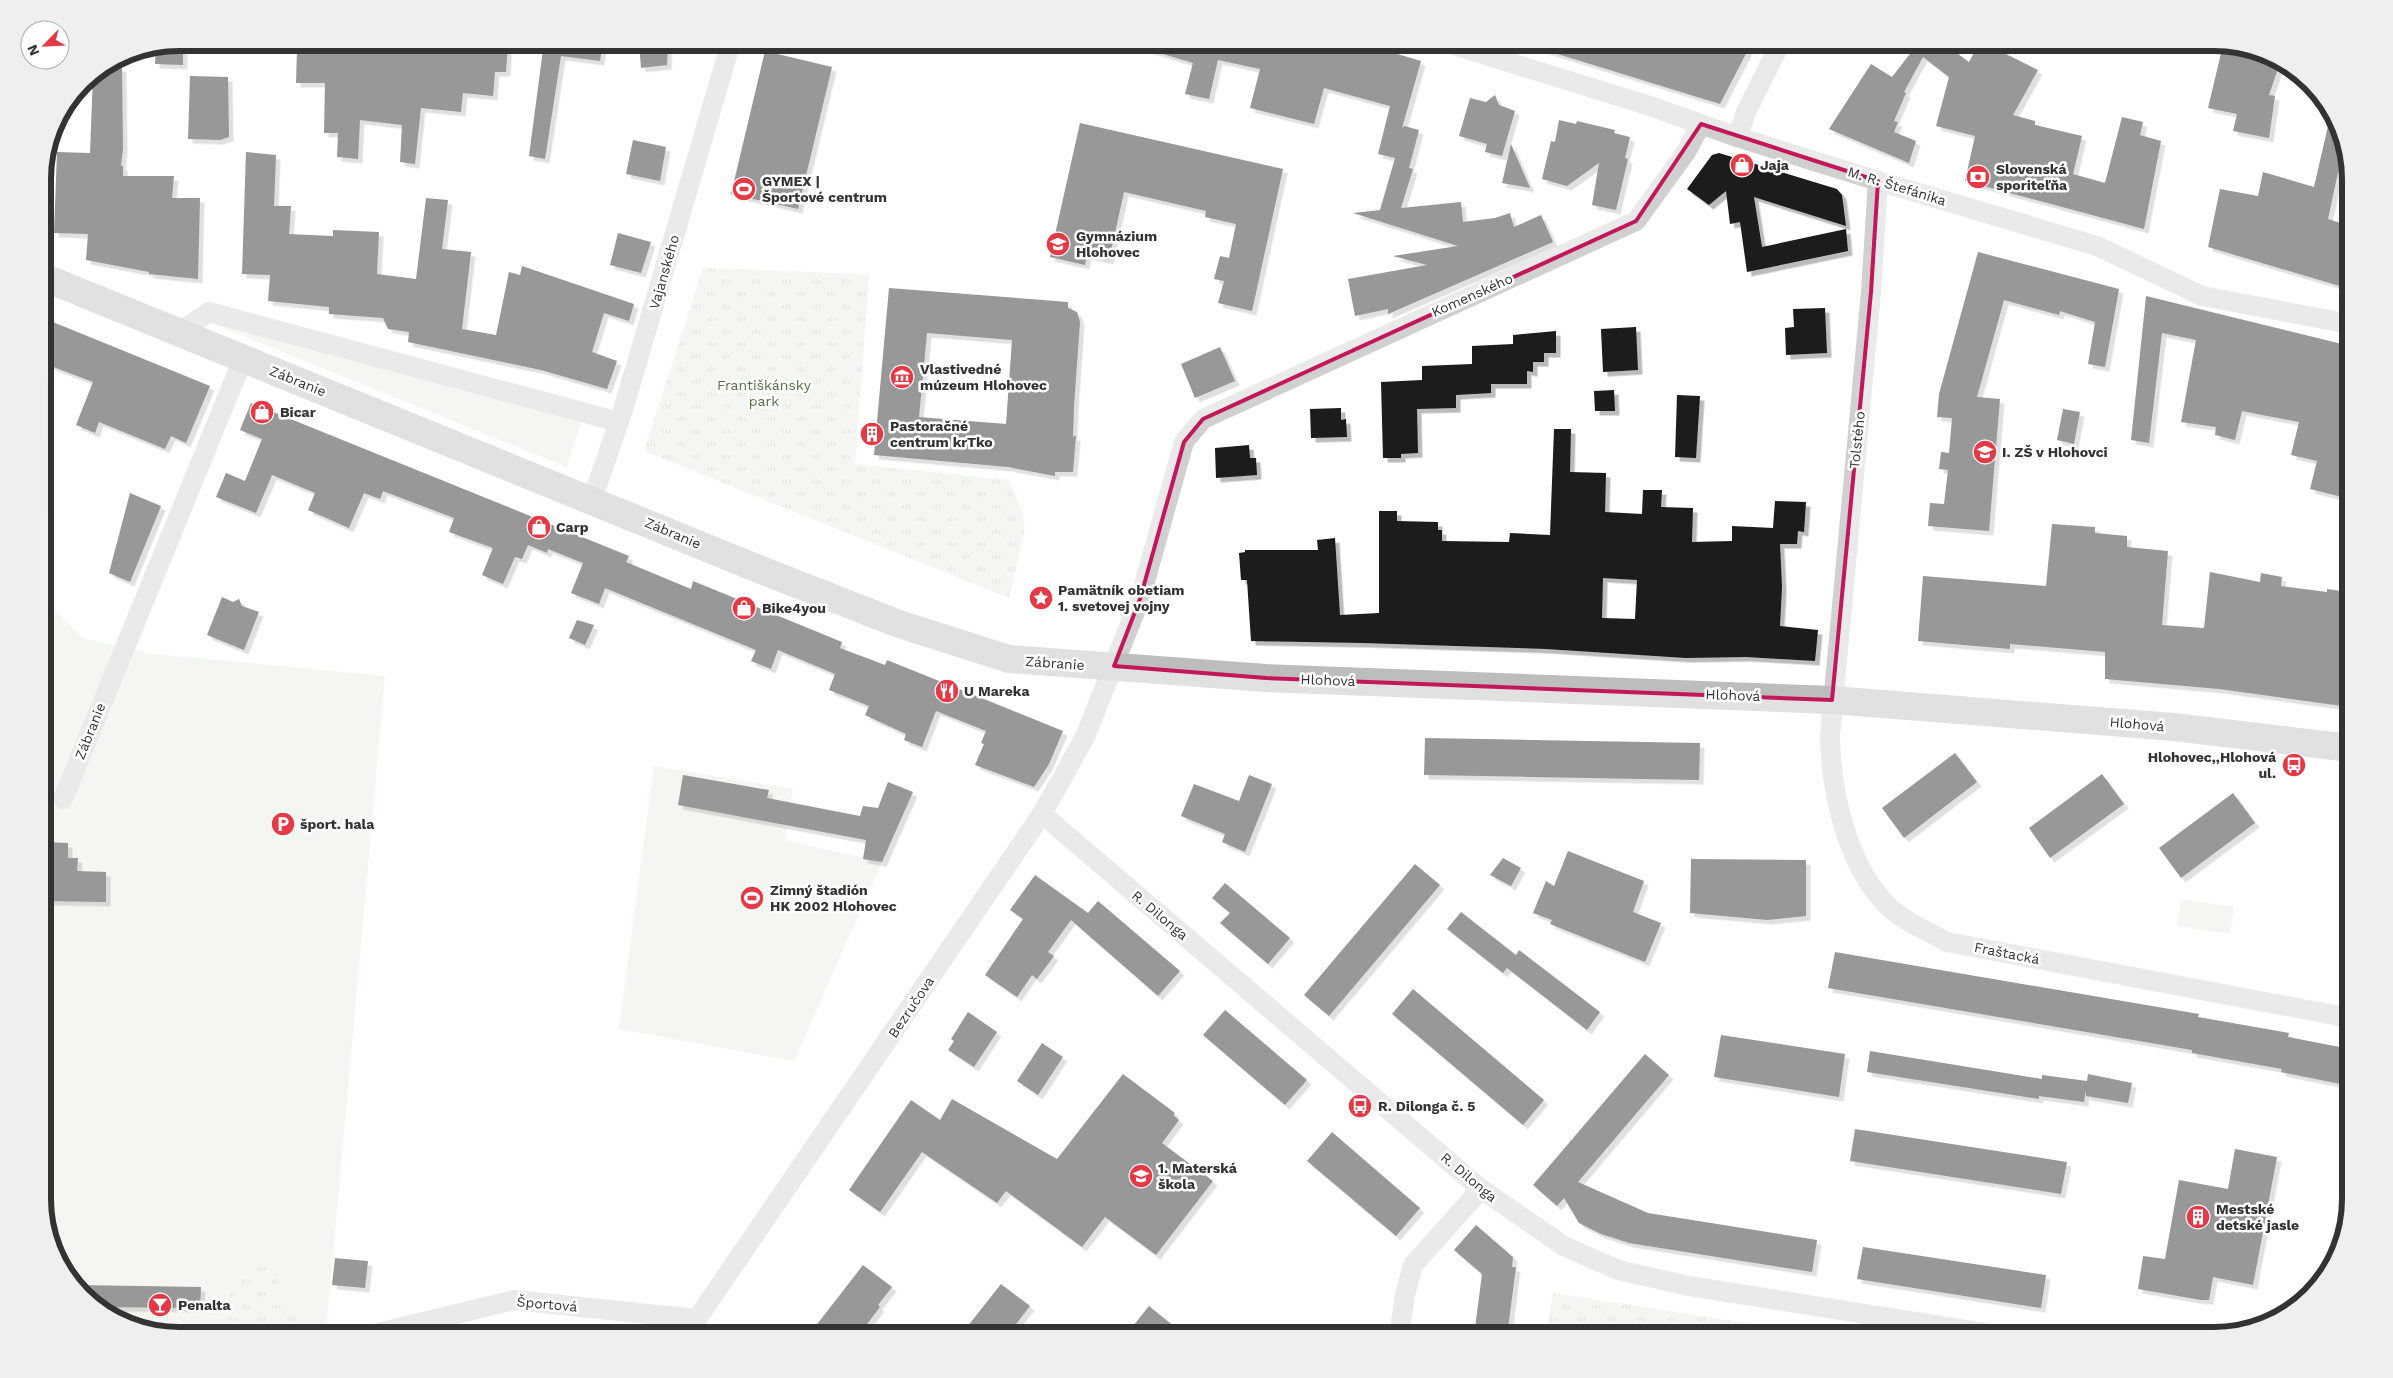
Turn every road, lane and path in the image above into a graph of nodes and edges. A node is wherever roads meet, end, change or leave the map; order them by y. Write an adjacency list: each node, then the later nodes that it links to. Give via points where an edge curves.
1 (728, 51): 12 (street, Vajanského)
2 (1472, 51): 4 (street, M. R. Štefánika)
3 (1776, 51): 5 (street)
4 (1701, 124): 5 (street, M. R. Štefánika); 11 (street, Komenského, via 1686,152 1636,221)
5 (1737, 136): 6 (street, M. R. Štefánika)
6 (1878, 181): 8 (street, M. R. Štefánika, via 2097,246 2202,296); 15 (street, Tolstého, via 1872,292)
7 (52, 281): 9 (main road, Zábranie)
8 (2341, 322)
9 (179, 332): 10 (main road, Zábranie); 12 (street, via 208,312)
10 (243, 359): 13 (main road, Zábranie); 17 (street, Zábranie)
11 (1203, 419): 14 (street, Bezručova, via 1184,442 1140,599)
12 (619, 422): 13 (street, Vajanského)
13 (592, 500): 14 (main road, Zábranie, via 944,640 1009,659)
14 (1114, 666): 15 (main road, Hlohová, via 1266,678); 18 (street, Bezručova, via 1085,738)
15 (1832, 700): 16 (main road, Hlohová, via 2174,727); 19 (street, Fraštacká, via 1830,746 1840,815 1873,889 1903,918 1947,942)
16 (2342, 747)
17 (63, 799)
18 (1042, 814): 20 (street, R. Dilonga); 22 (street, Bezručova)
19 (2342, 1016)
20 (1481, 1189): 23 (street, via 1413,1265); 24 (street, R. Dilonga, via 1564,1246 1618,1270 1689,1286)
21 (406, 1327): 22 (street, Športová, via 514,1300)
22 (692, 1327)
23 (1400, 1327)
24 (1942, 1327)

